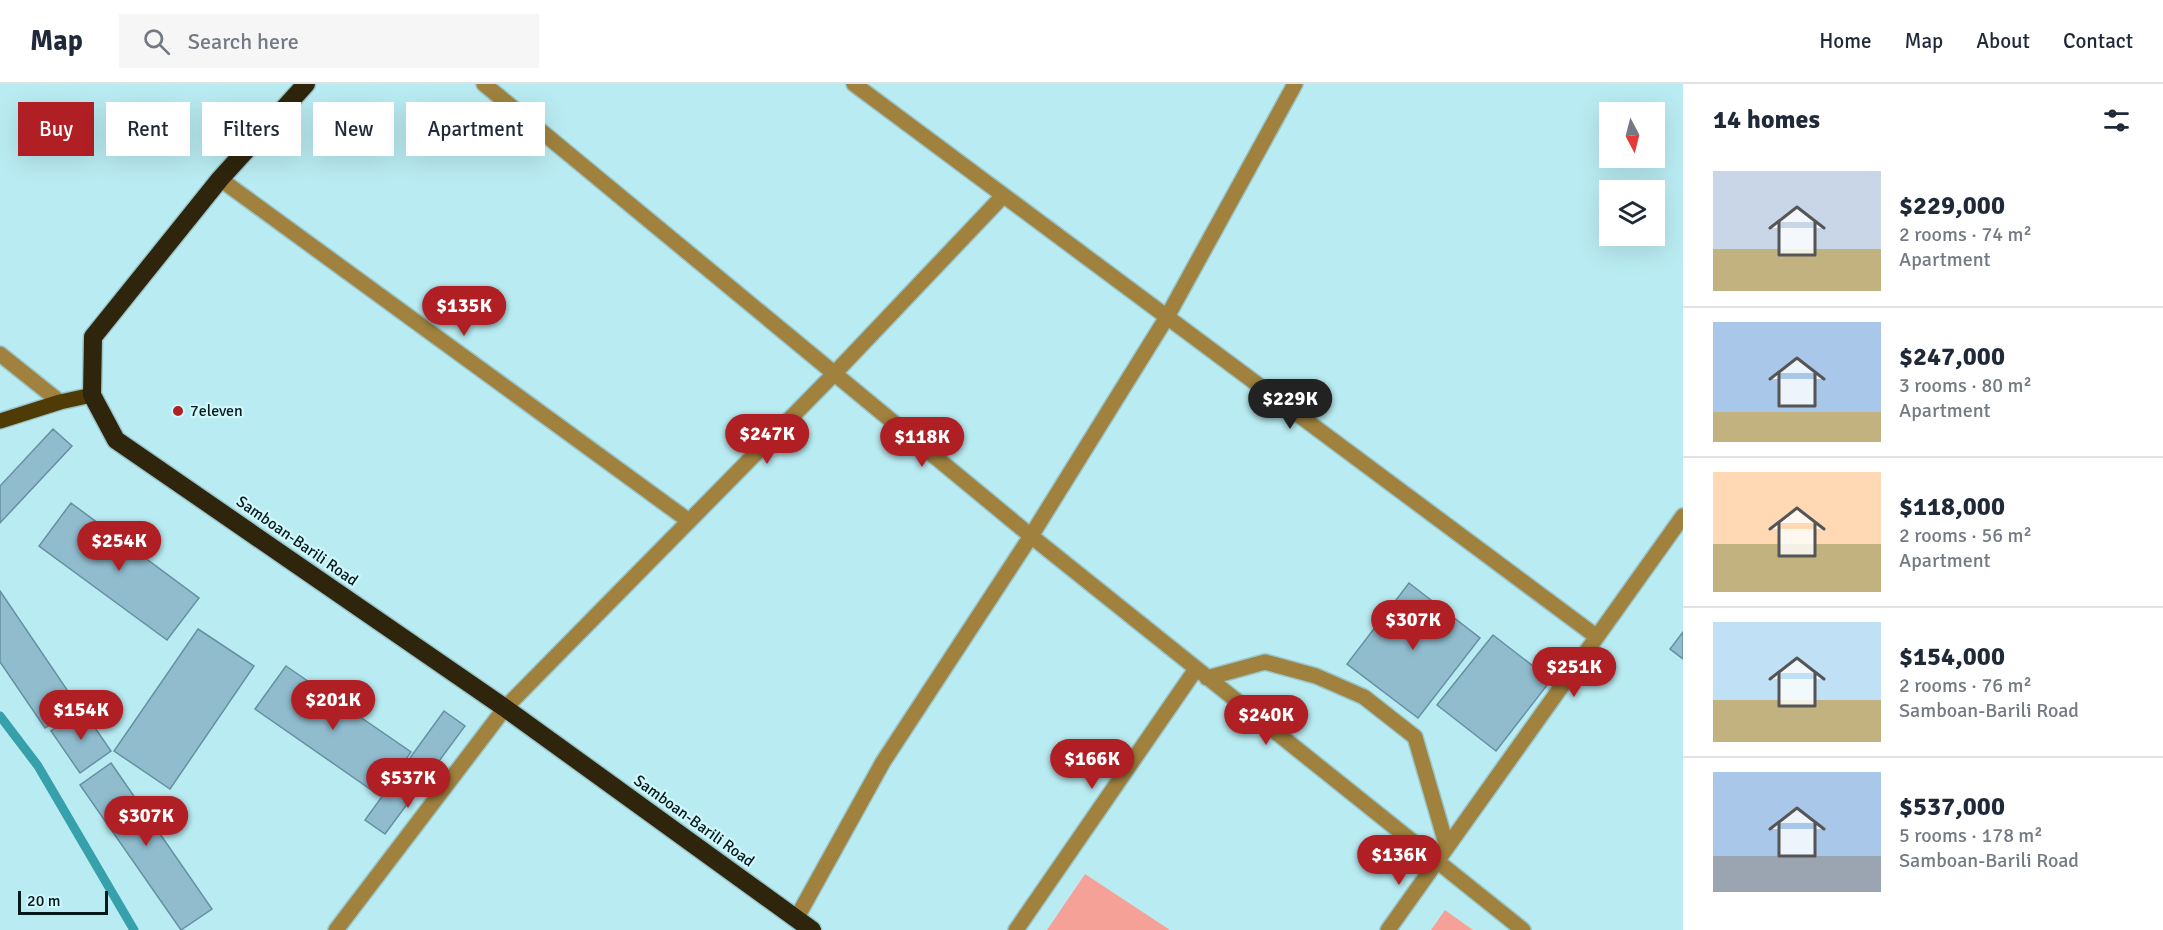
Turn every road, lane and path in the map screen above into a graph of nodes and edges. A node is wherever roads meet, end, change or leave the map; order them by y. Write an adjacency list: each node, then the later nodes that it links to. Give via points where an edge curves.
1 (306, 84): 5 (highway, Samboan-Barili Road)
2 (484, 84): 9 (street)
3 (854, 84): 6 (street)
4 (1294, 84): 7 (street)
5 (220, 178): 10 (highway, Samboan-Barili Road, via 93,337); 14 (street)
6 (1002, 196): 7 (street); 9 (street)
7 (1167, 317): 15 (street); 16 (street)
8 (0, 354): 11 (street)
9 (833, 375): 14 (street); 15 (street)
10 (92, 395): 11 (main road); 18 (highway, Samboan-Barili Road, via 116,440)
11 (60, 402): 12 (main road)
12 (0, 421)
13 (1683, 516): 16 (street)
14 (689, 521): 18 (street)
15 (1031, 536): 17 (street); 21 (street, via 883,762)
16 (1597, 637): 19 (street)
17 (1201, 673): 19 (street, via 1265,662 1316,676 1364,697 1415,737); 20 (street); 24 (street)
18 (506, 708): 21 (highway, Samboan-Barili Road); 22 (street)
19 (1447, 847): 20 (street)
20 (1437, 861): 25 (street); 26 (street)
21 (796, 918): 23 (highway, Samboan-Barili Road)
22 (336, 930)
23 (812, 930)
24 (1016, 930)
25 (1388, 930)
26 (1522, 930)

